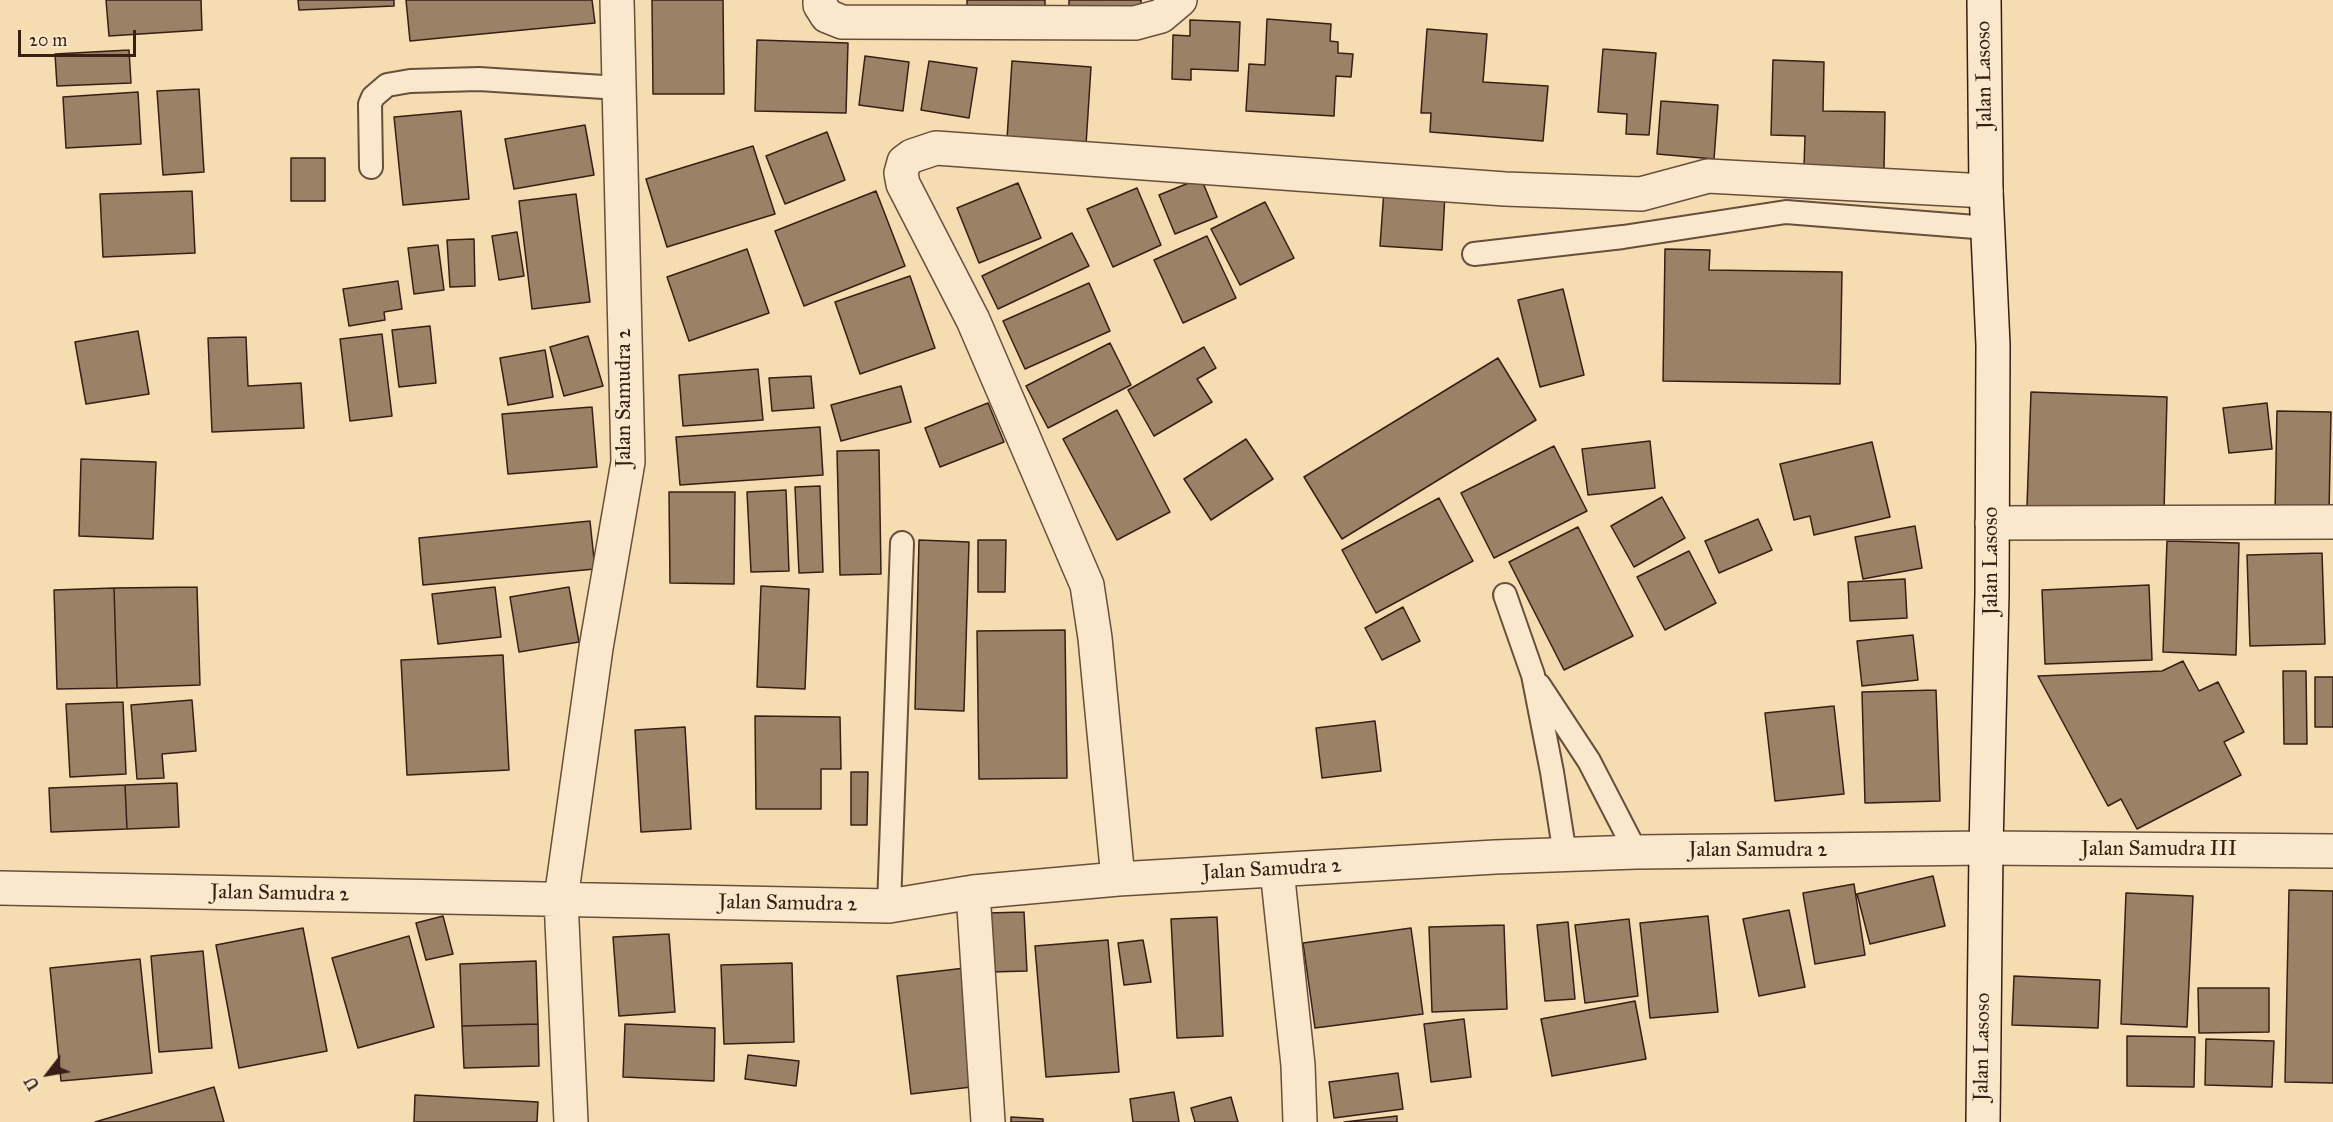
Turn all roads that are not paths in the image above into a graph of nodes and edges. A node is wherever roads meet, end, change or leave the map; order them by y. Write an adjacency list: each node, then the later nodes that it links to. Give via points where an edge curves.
1 (617, 0): 5 (street, Jalan Samudra 2)
2 (820, 0): 3 (street, via 827,16 842,22 1135,23 1161,16)
3 (1180, 0)
4 (1984, 0): 7 (street, Jalan Lasoso)
5 (619, 88): 6 (lane, via 479,79 387,85 370,104); 23 (street, Jalan Samudra 2, via 628,462 596,648)
6 (371, 167)
7 (1986, 191): 8 (street, Jalan Lasoso); 20 (street, via 1708,176 1641,194 1505,189 936,148 904,162 903,184 973,320 1087,585)
8 (1988, 228): 9 (lane, via 1786,212 1623,237); 11 (street, Jalan Lasoso, via 1993,345)
9 (1474, 254)
10 (2333, 522): 11 (street)
11 (1992, 523): 15 (street, Jalan Lasoso)
12 (902, 543): 24 (lane)
13 (1505, 595): 14 (lane)
14 (1533, 675): 17 (lane, via 1589,761); 18 (lane)
15 (1986, 848): 16 (street, Jalan Samudra III); 17 (street, Jalan Samudra 2); 28 (street, Jalan Lasoso)
16 (2333, 851)
17 (1636, 852): 18 (street, Jalan Samudra 2)
18 (1565, 855): 19 (street, Jalan Samudra 2)
19 (1277, 870): 20 (street, Jalan Samudra 2); 27 (street, via 1298,1065)
20 (1118, 879): 22 (street, Jalan Samudra 2)
21 (0, 888): 23 (street, Jalan Samudra 2)
22 (973, 892): 24 (street, Jalan Samudra 2); 26 (street)
23 (561, 899): 24 (street, Jalan Samudra 2); 25 (street, Jalan Samudra 2)
24 (889, 906)
25 (572, 1122)
26 (988, 1122)
27 (1300, 1122)
28 (1983, 1122)

